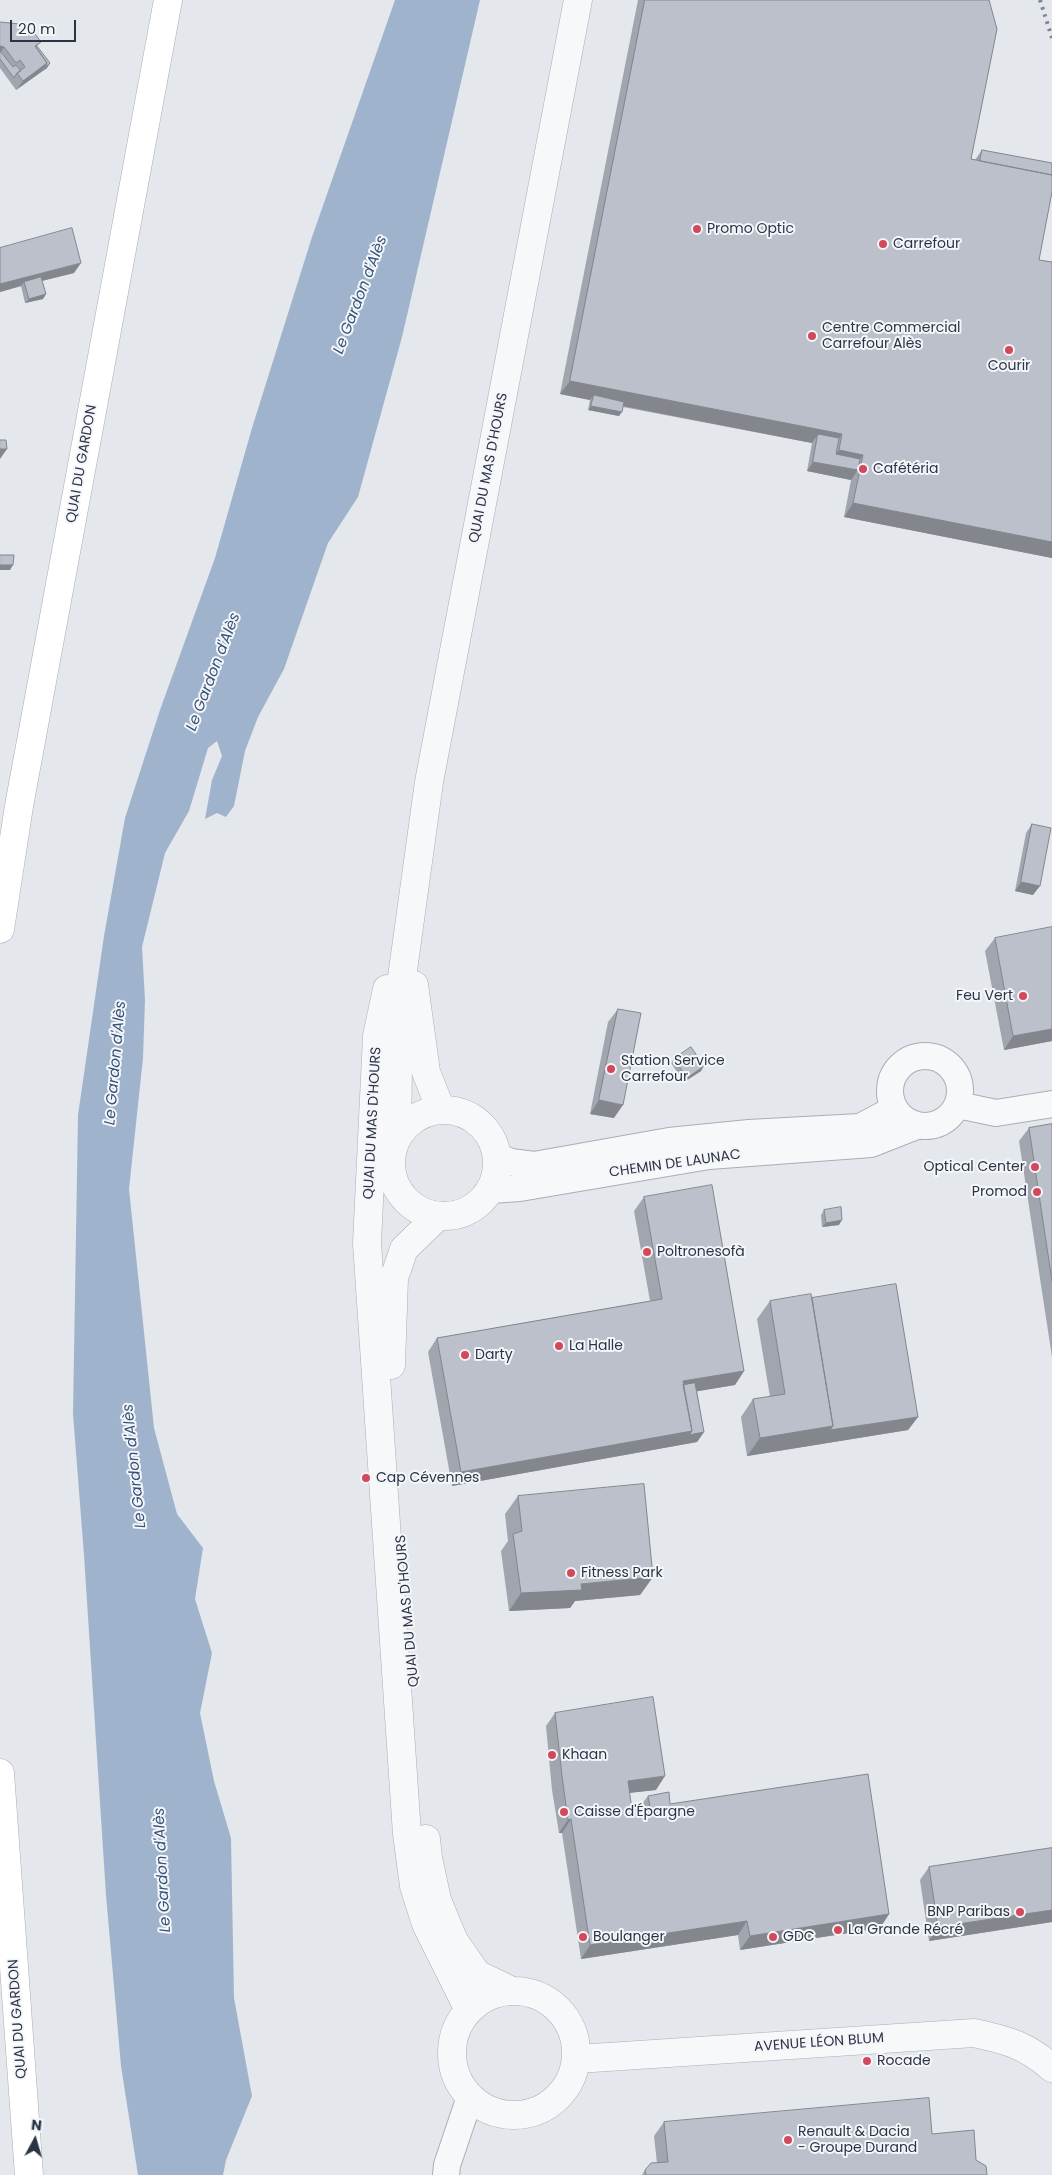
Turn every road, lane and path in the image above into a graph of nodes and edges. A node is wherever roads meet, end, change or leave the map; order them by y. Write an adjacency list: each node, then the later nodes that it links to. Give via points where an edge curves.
1 (168, 0): 3 (main road, QUAI DU GARDON, via 21,796)
2 (578, 0): 4 (street, QUAI DU MAS D'HOURS, via 431,772)
3 (0, 928)
4 (407, 936): 8 (street, QUAI DU MAS D'HOURS, via 426,1072); 10 (street, QUAI DU MAS D'HOURS, via 399,1000); 15 (street, QUAI DU MAS D'HOURS, via 392,962 377,1036 367,1242)
5 (1052, 1104): 6 (street, via 996,1113)
6 (958, 1105): 7 (street, via 961,1093 954,1070 946,1062 926,1055 915,1056 897,1068 892,1077 890,1096); 9 (street, via 941,1122)
7 (894, 1109): 9 (street, via 907,1122); 11 (street, CHEMIN DE LAUNAC, via 860,1127 669,1141 534,1165 511,1162)
8 (441, 1110): 10 (street, via 424,1113); 11 (street, via 457,1111 478,1123 492,1141)
9 (917, 1126): 13 (street, CHEMIN DE LAUNAC, via 871,1144 709,1156 520,1188)
10 (397, 1136): 12 (street, via 391,1153)
11 (497, 1156): 13 (street, via 496,1174)
12 (391, 1170): 14 (street, via 396,1187 406,1201 421,1211); 15 (street, QUAI DU MAS D'HOURS)
13 (490, 1190): 14 (street, via 468,1211)
14 (438, 1216): 17 (street, QUAI DU MAS D'HOURS, via 404,1250 394,1278 392,1312 391,1419 428,1858 437,1900 454,1941 477,1974)
15 (372, 1315): 18 (street, QUAI DU MAS D'HOURS, via 407,1834 414,1886 426,1924)
16 (0, 1773): 22 (main road, QUAI DU GARDON)
17 (510, 1990): 18 (street, via 495,1993); 19 (street, via 546,1999 561,2011 576,2041)
18 (469, 2010): 21 (street, via 458,2026 452,2044 452,2063 458,2081)
19 (577, 2059): 20 (street, AVENUE LÉON BLUM, via 974,2033 1006,2040 1035,2053); 21 (street, via 572,2078 561,2095 545,2108 526,2114 505,2115)
20 (1052, 2068)
21 (470, 2097): 23 (street)
22 (29, 2175)
23 (446, 2175)

